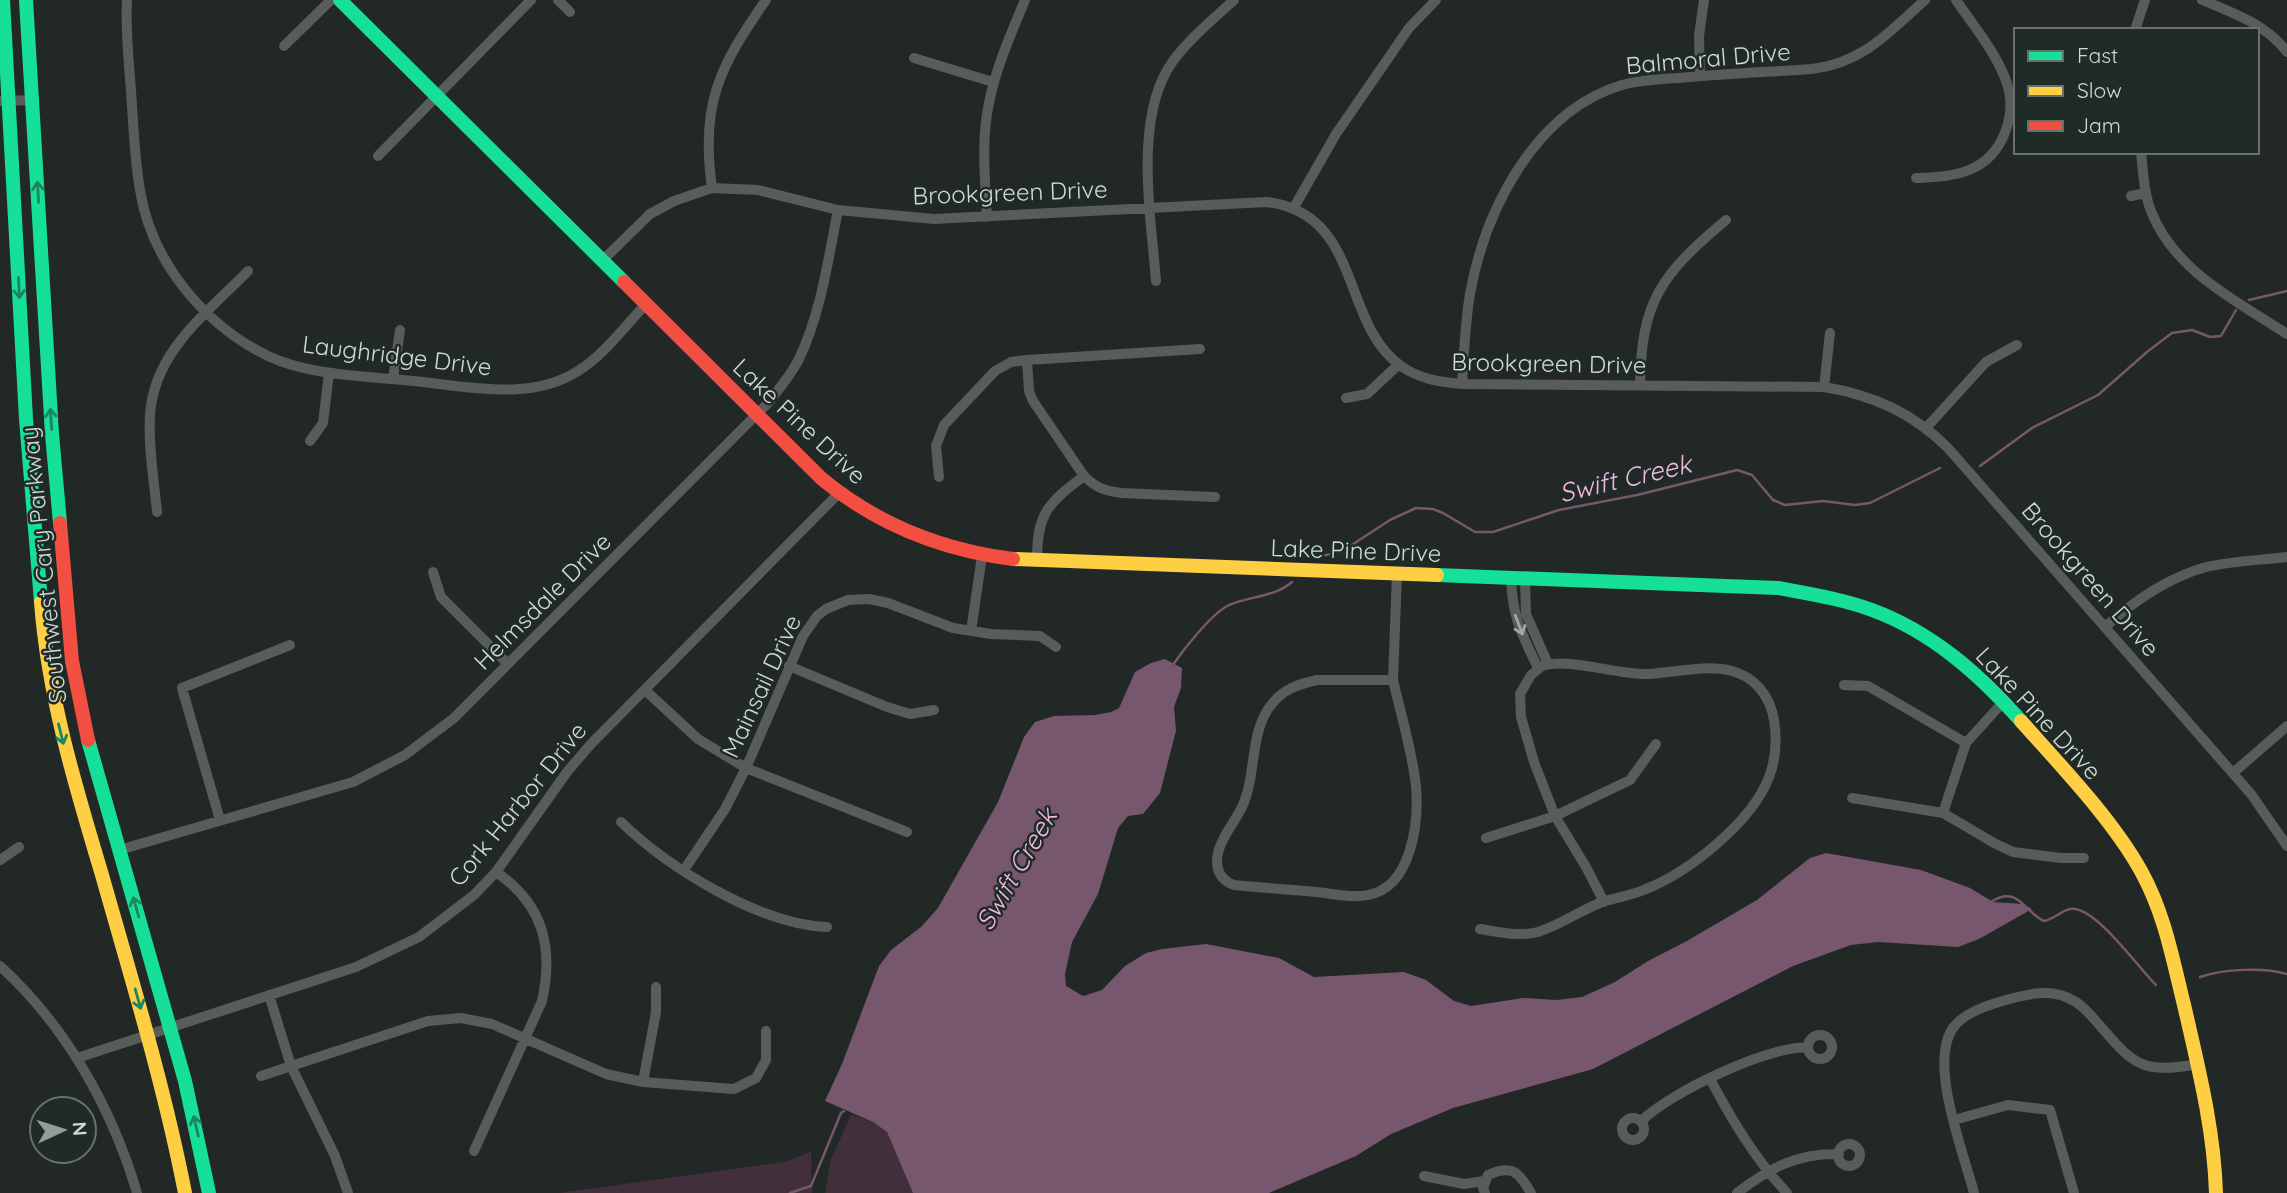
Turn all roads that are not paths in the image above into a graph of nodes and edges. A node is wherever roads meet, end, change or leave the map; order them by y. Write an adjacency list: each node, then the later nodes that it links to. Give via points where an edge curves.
1 (3, 0): 26 (street, Southwest Cary Parkway)
2 (26, 0): 25 (street, Southwest Cary Parkway)
3 (127, 0): 42 (street, Laughridge Drive, via 142,199 168,264)
4 (331, 0): 19 (street)
5 (340, 0): 24 (street, Lake Pine Drive)
6 (531, 0): 24 (street)
7 (558, 0): 17 (street)
8 (766, 0): 30 (street, via 730,53 719,81 707,134)
9 (1025, 0): 23 (street)
10 (1234, 0): 33 (street, via 1174,60 1160,84 1148,126)
11 (1436, 0): 34 (street, via 1409,28 1336,134)
12 (1704, 0): 22 (street)
13 (1925, 0): 22 (street, Balmoral Drive, via 1870,49 1839,64)
14 (1956, 0): 29 (street, via 2006,80 2009,124 1994,152 1979,165 1949,176)
15 (2145, 0): 18 (street)
16 (2202, 0): 20 (street, via 2254,24)
17 (570, 12)
18 (2135, 28)
19 (284, 46)
20 (2287, 50)
21 (914, 58): 23 (street)
22 (1700, 76): 52 (street, Balmoral Drive, via 1625,84 1596,95 1569,111 1535,146 1487,233 1467,314)
23 (993, 82): 36 (street, via 985,129)
24 (436, 96): 28 (street); 38 (street, Lake Pine Drive)
25 (33, 100): 26 (street); 96 (street, Southwest Cary Parkway, one-way to 25, via 79,704 66,618)
26 (4, 101): 109 (street, Southwest Cary Parkway, one-way to 109, via 47,656 67,757)
27 (2141, 154): 31 (street)
28 (378, 156)
29 (1916, 178)
30 (712, 188): 35 (street, Brookgreen Drive, via 772,192); 38 (street, Brookgreen Drive, via 650,214)
31 (2146, 193): 32 (street); 45 (street, via 2158,227 2190,268)
32 (2131, 196)
33 (1151, 207): 34 (street, Brookgreen Drive, via 1258,202); 36 (street, Brookgreen Drive); 40 (street)
34 (1293, 209): 49 (street, Brookgreen Drive, via 1310,218 1340,254 1369,324)
35 (838, 210): 36 (street, Brookgreen Drive, via 918,219); 56 (street, Helmsdale Drive, via 818,307 803,351)
36 (987, 217)
37 (1726, 220): 53 (street, via 1675,268 1658,292 1642,337)
38 (603, 260): 41 (street, Lake Pine Drive)
39 (248, 271): 42 (street)
40 (1156, 281)
41 (646, 304): 51 (street, Laughridge Drive, via 580,370 541,387 513,390); 56 (street, Lake Pine Drive)
42 (206, 313): 50 (street, Laughridge Drive, via 269,356); 63 (street, via 167,358 155,386 150,416)
43 (400, 330): 51 (street)
44 (1830, 333): 54 (street)
45 (2287, 334)
46 (2017, 345): 57 (street, via 1986,362)
47 (1200, 349): 48 (street)
48 (1027, 360): 59 (street, via 1029,391 1039,412); 60 (street, via 995,371 944,425 936,446)
49 (1398, 365): 52 (street, Brookgreen Drive, via 1432,380); 55 (street, via 1367,394)
50 (329, 373): 51 (street, Laughridge Drive); 58 (street, via 323,423)
51 (393, 379)
52 (1462, 384): 53 (street, Brookgreen Drive)
53 (1640, 386): 54 (street, Brookgreen Drive)
54 (1824, 387): 57 (street, Brookgreen Drive, via 1879,401)
55 (1346, 398)
56 (757, 413): 61 (street, Lake Pine Drive); 74 (street, Helmsdale Drive)
57 (1926, 428): 70 (street, Brookgreen Drive)
58 (310, 441)
59 (1084, 476): 62 (street, via 1110,492); 66 (street, via 1056,497 1045,513 1039,527)
60 (939, 477)
61 (838, 494): 64 (street, Lake Pine Drive, via 909,534); 79 (street, Cork Harbor Drive)
62 (1215, 497)
63 (157, 512)
64 (982, 556): 66 (street, Lake Pine Drive); 71 (street)
65 (2287, 557): 70 (street, via 2221,564 2183,575 2143,596)
66 (1037, 561): 68 (street, Lake Pine Drive)
67 (433, 572): 74 (street, via 441,597)
68 (1397, 575): 69 (street, Lake Pine Drive); 77 (street)
69 (1518, 579): 76 (street, via 1513,608 1517,624); 80 (street, Lake Pine Drive, via 1778,588 1822,594 1881,612 1925,635)
70 (2105, 627): 86 (street, Brookgreen Drive)
71 (971, 631): 73 (street, Mainsail Drive, via 1040,636); 75 (street, Mainsail Drive, via 888,603 848,600 817,616)
72 (290, 645): 90 (street, via 181,688)
73 (1056, 647)
74 (508, 664): 90 (street, Helmsdale Drive, via 438,732 384,767 329,790)
75 (789, 666): 81 (street, via 910,714); 85 (street, Mainsail Drive)
76 (1543, 666): 89 (street, via 1525,683 1519,706); 101 (street, via 1644,674 1729,670 1753,680 1773,714 1774,760 1753,806 1692,863 1644,890)
77 (1393, 680): 77 (street, via 1416,789 1411,841 1396,879 1381,891 1364,896 1234,885 1225,880 1217,855 1245,798 1259,729 1272,703 1285,691 1317,680)
78 (1844, 685): 83 (street, via 1868,686)
79 (645, 690): 85 (street, via 698,739); 100 (street, Cork Harbor Drive, via 567,772)
80 (2004, 701): 83 (street); 113 (street, Lake Pine Drive, via 2116,833 2148,883 2169,941)
81 (934, 710)
82 (2287, 726): 86 (street)
83 (1966, 743): 88 (street)
84 (1656, 744): 89 (street, via 1630,780)
85 (747, 768): 92 (street); 99 (street, Mainsail Drive)
86 (2232, 773): 95 (street, Brookgreen Drive)
87 (1852, 799): 88 (street)
88 (1943, 813): 97 (street, via 2013,852)
89 (1555, 816): 93 (street); 101 (street)
90 (220, 820): 96 (street, Helmsdale Drive)
91 (621, 822): 99 (street)
92 (907, 832)
93 (1486, 838)
94 (19, 846): 98 (street)
95 (2287, 846)
96 (120, 850): 107 (street, Southwest Cary Parkway, one-way to 96)
97 (2084, 858)
98 (0, 860)
99 (684, 870): 102 (street, via 718,891 788,922)
100 (496, 872): 106 (street, Cork Harbor Drive, via 453,913 405,945 356,967); 110 (street, via 530,905 546,945 545,990)
101 (1604, 902): 103 (street, via 1538,932)
102 (827, 927)
103 (1480, 929)
104 (0, 966): 112 (street, via 37,1004)
105 (656, 987): 117 (street)
106 (269, 995): 107 (street, Cork Harbor Drive); 114 (street)
107 (170, 1027): 109 (street, Cork Harbor Drive); 127 (street, Southwest Cary Parkway, one-way to 107)
108 (766, 1031): 117 (street, via 765,1060 756,1078 734,1090)
109 (148, 1034): 112 (street, Cork Harbor Drive); 126 (street, Southwest Cary Parkway)
110 (525, 1040): 114 (street, via 485,1022 446,1018); 117 (street, via 606,1074); 120 (street)
111 (1808, 1047): 116 (street, via 1768,1054)
112 (77, 1058): 125 (street, via 124,1153)
113 (2198, 1065): 118 (street, via 2148,1068 2122,1051 2084,1007 2068,998 2046,993 2013,998 1974,1012 1949,1037 1944,1073); 135 (street, Lake Pine Drive, via 2214,1147)
114 (291, 1066): 115 (street); 128 (street)
115 (261, 1076)
116 (1710, 1079): 119 (street); 122 (street)
117 (643, 1082)
118 (1954, 1120): 133 (street); 134 (street, via 2008,1105 2050,1110)
119 (1641, 1121)
120 (474, 1151)
121 (1839, 1154): 122 (street, via 1805,1156)
122 (1767, 1172): 131 (street); 132 (street)
123 (1424, 1176): 124 (street, via 1464,1184)
124 (1484, 1181): 129 (street); 130 (street, via 1498,1170 1513,1170)
125 (137, 1193)
126 (185, 1193)
127 (209, 1193)
128 (348, 1193)
129 (1485, 1193)
130 (1531, 1193)
131 (1737, 1193)
132 (1787, 1193)
133 (1975, 1193)
134 (2074, 1193)
135 (2216, 1193)

